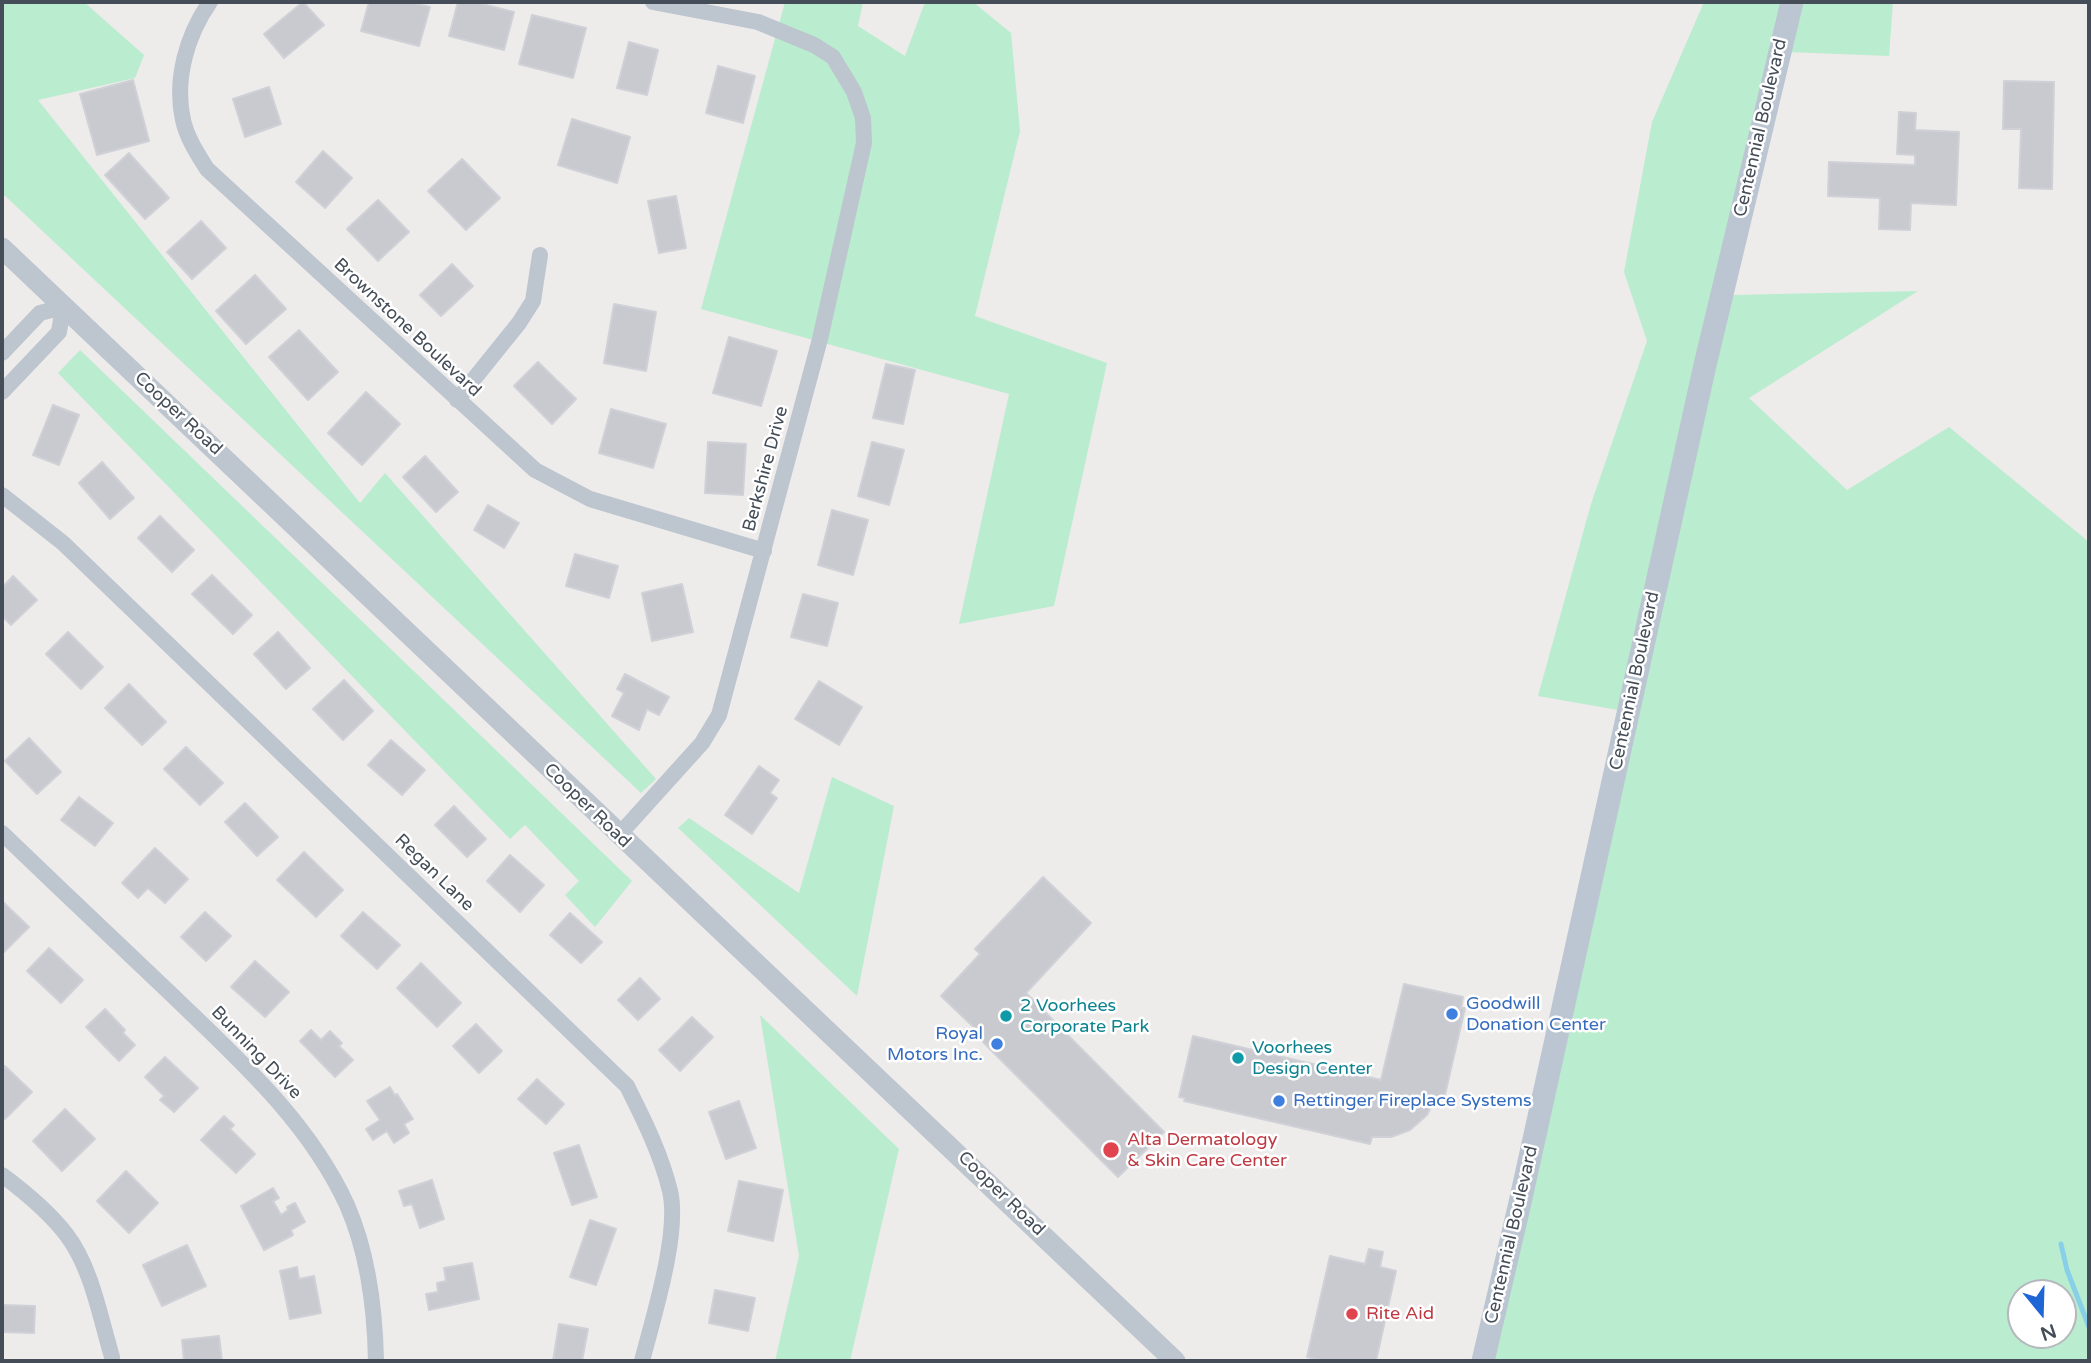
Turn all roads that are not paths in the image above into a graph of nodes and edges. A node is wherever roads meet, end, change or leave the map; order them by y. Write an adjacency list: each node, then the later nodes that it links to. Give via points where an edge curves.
1 (210, 2): 9 (street, Brownstone Boulevard, via 197,20 187,49 181,88 183,119 192,145 207,169)
2 (653, 2): 11 (street, Berkshire Drive, via 758,22 814,44 833,57 863,118 864,143 820,339)
3 (1791, 2): 19 (main road, Centennial Boulevard, via 1705,365)
4 (2, 248): 6 (street, Cooper Road)
5 (540, 255): 9 (street, via 533,301)
6 (63, 307): 7 (street, via 40,313); 8 (street, via 59,332); 13 (street, Cooper Road)
7 (2, 353)
8 (2, 392)
9 (457, 400): 11 (street, Brownstone Boulevard, via 535,470 590,499)
10 (2, 495): 17 (street, Regan Lane, via 63,543 627,1086 652,1136 671,1194 666,1265)
11 (764, 551): 13 (street, Berkshire Drive, via 719,715 702,743)
12 (2, 833): 16 (street, Bunning Drive, via 261,1080 299,1126 333,1179 359,1238 375,1317)
13 (618, 836): 18 (street, Cooper Road)
14 (2, 1175): 15 (street, via 29,1195 66,1235 91,1287)
15 (112, 1357)
16 (376, 1361)
17 (642, 1361)
18 (1175, 1361)
19 (1483, 1361)

